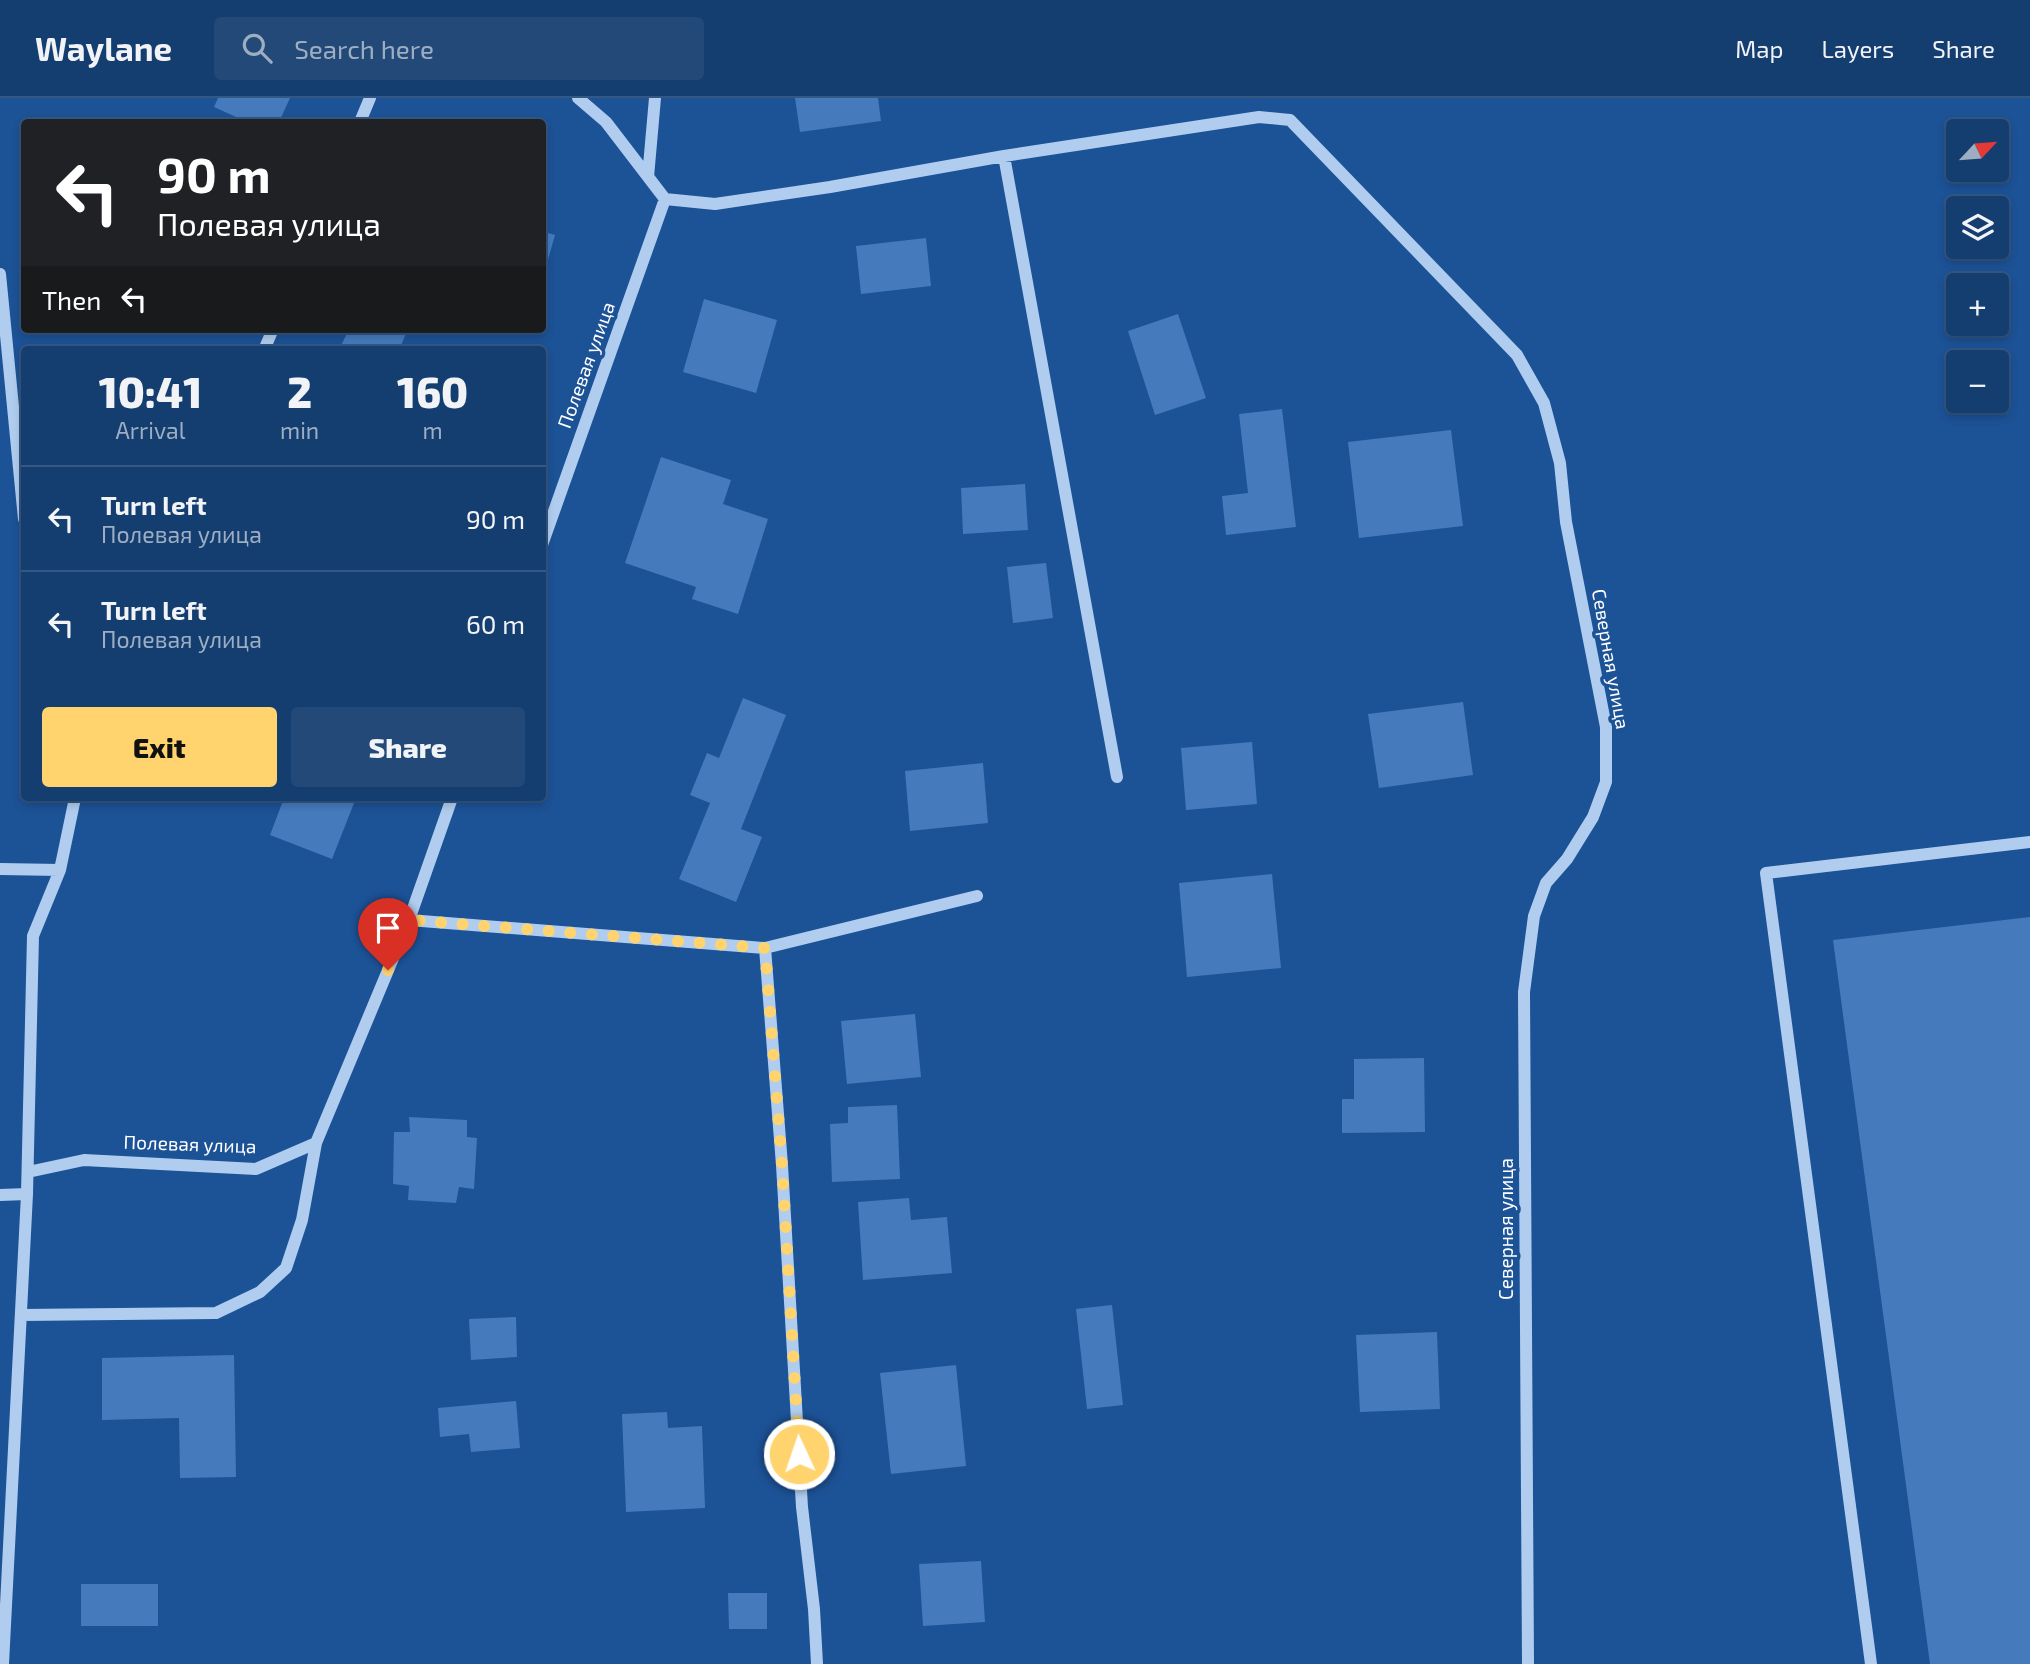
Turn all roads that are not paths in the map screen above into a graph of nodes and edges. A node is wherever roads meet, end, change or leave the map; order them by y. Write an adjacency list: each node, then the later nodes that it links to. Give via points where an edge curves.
1 (370, 98): 4 (street)
2 (578, 98): 6 (street, via 606,122)
3 (655, 98): 6 (street)
4 (361, 119)
5 (1004, 156): 7 (street, via 715,204); 11 (street); 27 (street, Северная улица, via 1259,117 1290,120 1517,355 1544,403 1560,463 1566,522 1606,727 1606,782 1593,817 1546,883 1534,916 1524,992)
6 (648, 177): 7 (street)
7 (665, 199): 10 (street, Полевая улица)
8 (0, 274): 9 (street)
9 (21, 488)
10 (546, 534)
11 (1117, 777)
12 (74, 801): 16 (street)
13 (451, 801): 18 (street)
14 (2030, 842): 28 (street, via 1766,873)
15 (0, 869): 16 (street)
16 (60, 870): 21 (street, via 33,936)
17 (977, 896): 19 (street)
18 (409, 920): 19 (street); 20 (street)
19 (765, 948): 26 (street)
20 (316, 1143): 21 (street, Полевая улица, via 256,1169 84,1160); 24 (street, via 302,1220 286,1268 260,1292 216,1313)
21 (28, 1172): 22 (street)
22 (27, 1194): 23 (street); 24 (street)
23 (0, 1195)
24 (21, 1315): 25 (street)
25 (4, 1664)
26 (817, 1664)
27 (1528, 1664)
28 (1871, 1664)

